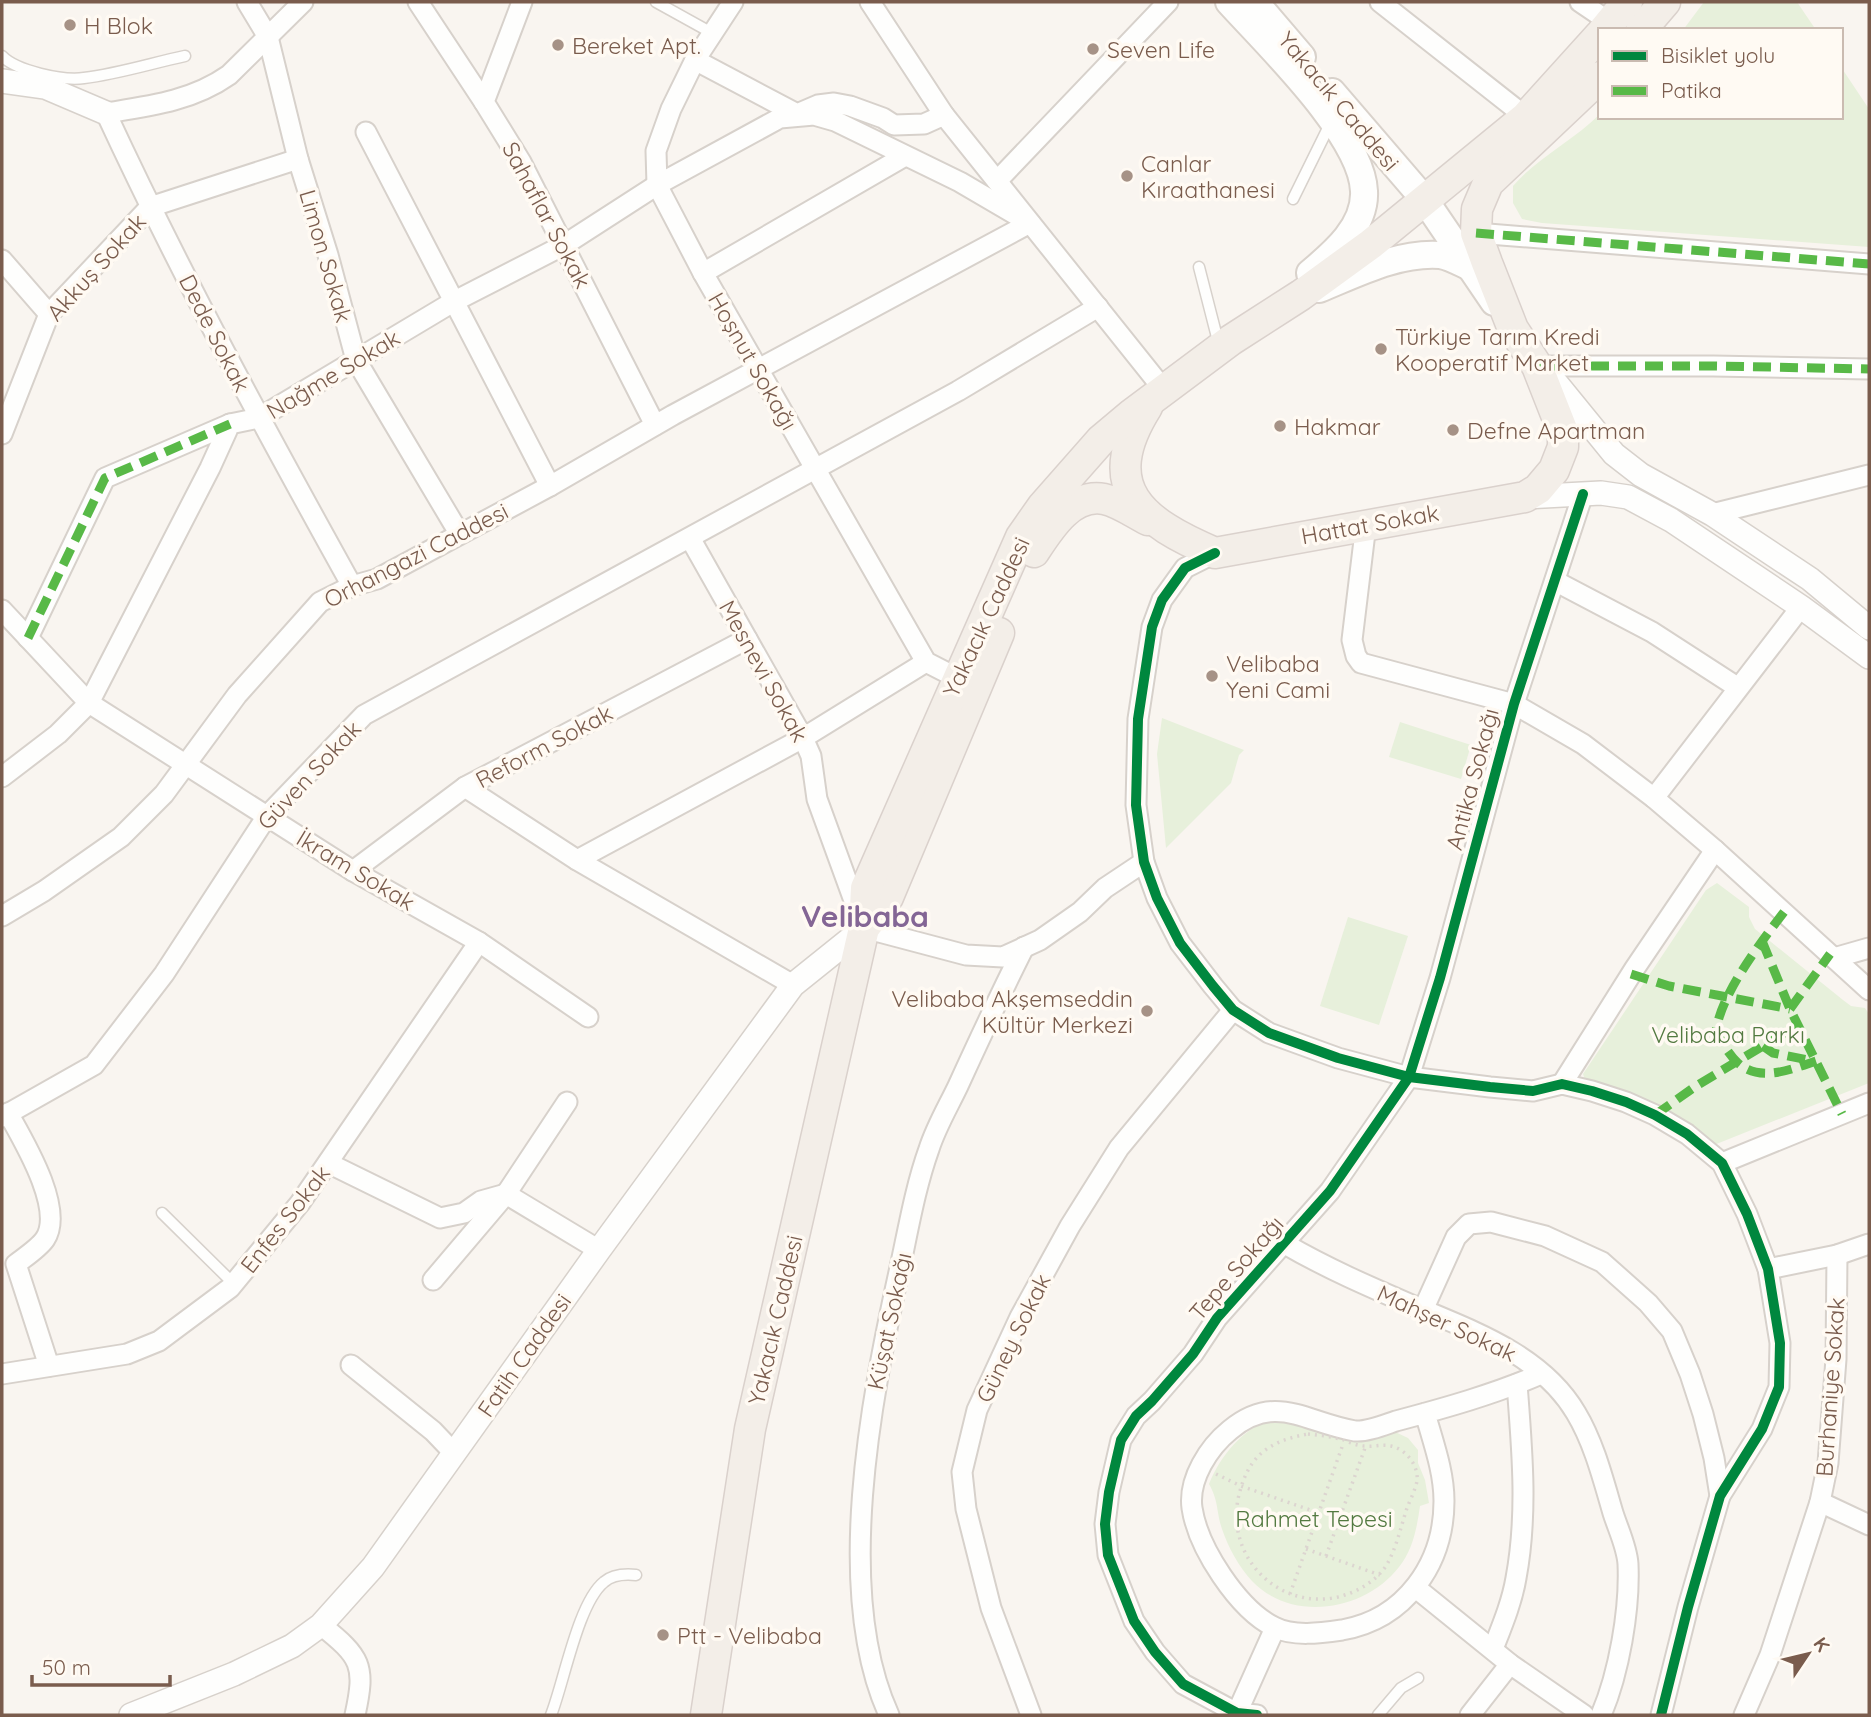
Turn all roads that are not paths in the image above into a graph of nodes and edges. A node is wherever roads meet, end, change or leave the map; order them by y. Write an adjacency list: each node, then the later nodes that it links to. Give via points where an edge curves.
1 (247, 2): 18 (street, Limon Sokak)
2 (303, 2): 18 (street)
3 (418, 2): 24 (street, Sahaflar Sokak)
4 (522, 2): 24 (street)
5 (656, 2): 16 (lane)
6 (733, 2): 16 (street, Hoşnut Sokağı)
7 (870, 2): 27 (street)
8 (1168, 2): 34 (street)
9 (1229, 2): 30 (main road, Yakacık Caddesi)
10 (1255, 2): 37 (main road, Yakacık Caddesi)
11 (1380, 2): 28 (street)
12 (1580, 2): 14 (street)
13 (1665, 2): 15 (main road)
14 (1610, 22)
15 (1643, 28)
16 (712, 33): 21 (street, Hoşnut Sokağı)
17 (1598, 36): 28 (main road)
18 (268, 37): 25 (street, via 229,75 201,93); 33 (street, Limon Sokak)
19 (2, 56): 20 (lane, via 26,71 77,79)
20 (185, 56)
21 (695, 60): 26 (street); 35 (street, Hoşnut Sokağı, via 656,151)
22 (1598, 79): 40 (main road, via 1488,183 1477,209)
23 (2, 81): 25 (street, via 45,87)
24 (484, 102): 41 (street, Sahaflar Sokak)
25 (106, 113): 38 (street, Dede Sokak)
26 (797, 114): 29 (street, Nağme Sokak, via 834,103); 32 (street, via 835,121); 35 (street, Nağme Sokak, via 780,118)
27 (944, 115): 29 (street, Nağme Sokak, via 908,126); 34 (street)
28 (1526, 117): 37 (main road)
29 (883, 118): 32 (street)
30 (1333, 119): 36 (lane); 52 (main road, Yakacık Caddesi, via 1360,173 1364,191 1360,215 1335,252)
31 (366, 132): 48 (street)
32 (900, 153): 39 (street); 46 (street)
33 (298, 159): 38 (street, Akkuş Sokak); 53 (street, Limon Sokak)
34 (996, 181): 39 (street)
35 (657, 185): 41 (street, Nağme Sokak); 46 (street, Hoşnut Sokağı)
36 (1293, 199)
37 (1424, 200): 45 (main road, Yakacık Caddesi); 47 (main road, Yakacık Caddesi)
38 (150, 207): 50 (street, Akkuş Sokak); 58 (street, Dede Sokak)
39 (1030, 223): 49 (street); 55 (street, Orhangazi Caddesi)
40 (1476, 233): 43 (street); 51 (main road)
41 (564, 245): 48 (street, Nağme Sokak); 60 (street, Sahaflar Sokak)
42 (2, 260): 50 (street)
43 (1869, 264)
44 (1199, 267): 52 (lane)
45 (1470, 267): 47 (main road, Yakacık Caddesi, via 1441,255 1414,257); 51 (main road, Yakacık Caddesi)
46 (703, 273): 55 (street, Hoşnut Sokağı)
47 (1301, 295): 52 (main road, Yakacık Caddesi)
48 (453, 302): 53 (street, Nağme Sokak); 64 (street)
49 (1098, 307): 57 (street); 62 (street, Güven Sokak)
50 (49, 314): 61 (street, Akkuş Sokak)
51 (1513, 329): 54 (main road)
52 (1226, 344): 57 (main road, Yakacık Caddesi)
53 (356, 360): 58 (street, Nağme Sokak); 70 (street, Limon Sokak)
54 (1537, 366): 56 (street); 66 (main road, via 1559,416 1563,447 1547,480); 67 (street, via 1614,454 1641,475)
55 (758, 369): 60 (street, Orhangazi Caddesi); 62 (street, Hoşnut Sokağı)
56 (1869, 369)
57 (1159, 394): 68 (main road, via 1133,433 1125,463 1125,481); 82 (main road, Yakacık Caddesi, via 1101,440 1042,506 1014,551)
58 (259, 418): 59 (street, Nağme Sokak); 74 (street, Dede Sokak)
59 (230, 424): 78 (street, Nağme Sokak, via 105,478); 84 (street)
60 (655, 425): 64 (street, Orhangazi Caddesi)
61 (2, 433)
62 (815, 470): 71 (street, Güven Sokak); 81 (street, Hoşnut Sokağı)
63 (1869, 475): 67 (street)
64 (550, 485): 70 (street, Orhangazi Caddesi)
65 (1583, 494): 66 (street); 73 (street, Antika Sokağı); 75 (street, via 1629,497 1655,510)
66 (1525, 497): 69 (main road, Hattat Sokak)
67 (1712, 514): 77 (street, via 1810,579)
68 (1158, 524): 72 (main road); 82 (main road, Yakacık Caddesi, via 1105,499 1086,500 1063,513 1027,564)
69 (1366, 524): 72 (main road, Hattat Sokak); 85 (street, via 1352,640 1361,663)
70 (459, 533): 74 (street, Orhangazi Caddesi, via 377,579)
71 (690, 538): 79 (street, Mesnevi Sokak); 91 (street, Güven Sokak, via 364,716)
72 (1215, 553): 94 (street, via 1185,568 1161,600 1152,627 1138,719 1136,805)
73 (1555, 581): 83 (street, via 1651,632); 85 (street, Antika Sokağı)
74 (352, 586): 87 (street, Orhangazi Caddesi, via 310,612 237,695)
75 (1801, 607): 80 (street); 83 (street)
76 (2, 610): 78 (street, İkram Sokak)
77 (1869, 628)
78 (28, 638): 84 (street, İkram Sokak)
79 (747, 639): 86 (street, Mesnevi Sokak); 89 (street, Reform Sokak)
80 (1869, 657)
81 (926, 662): 82 (street); 86 (street)
82 (967, 683): 97 (main road, Yakacık Caddesi, via 866,888)
83 (1737, 687): 90 (street)
84 (89, 704): 87 (street, İkram Sokak); 88 (street)
85 (1514, 704): 90 (street, via 1583,744); 106 (street, Antika Sokağı)
86 (803, 738): 93 (street); 97 (street, Mesnevi Sokak, via 811,756 817,799)
87 (185, 764): 91 (street, İkram Sokak); 96 (street, Orhangazi Caddesi, via 164,794 121,837)
88 (2, 777)
89 (465, 788): 93 (street); 95 (street, Reform Sokak)
90 (1654, 798): 92 (street)
91 (267, 816): 95 (street, İkram Sokak); 110 (street, Güven Sokak, via 164,974 94,1065)
92 (1715, 850): 101 (street); 107 (street)
93 (577, 860): 102 (street)
94 (1144, 862): 99 (street, via 1105,888 1080,912); 104 (street, via 1180,943)
95 (353, 872): 98 (street, İkram Sokak)
96 (2, 916)
97 (864, 928): 99 (street, via 966,955 1003,957); 102 (street, Fatih Caddesi); 144 (main road, Yakacık Caddesi, via 750,1429)
98 (479, 942): 105 (street, İkram Sokak); 111 (street, Enfes Sokak)
99 (1024, 947): 145 (street, Küşat Sokağı, via 929,1149 872,1403 861,1564 864,1618)
100 (1869, 948): 101 (street)
101 (1834, 958): 103 (street)
102 (793, 985): 117 (street, Fatih Caddesi)
103 (1869, 990)
104 (1233, 1010): 106 (street, via 1269,1033 1303,1046); 146 (street, Güney Sokak, via 1119,1148 1020,1317 977,1410 962,1472 965,1509 991,1608)
105 (589, 1017)
106 (1409, 1077): 107 (street, via 1533,1091); 115 (street, Tepe Sokağı, via 1355,1157)
107 (1562, 1084): 112 (street, via 1655,1115)
108 (567, 1102): 113 (street)
109 (1869, 1103): 112 (street)
110 (5, 1115): 124 (street, via 35,1159 44,1182 50,1218 46,1238 16,1264)
111 (328, 1163): 113 (street, via 440,1218 464,1213 481,1201); 121 (street, Enfes Sokak)
112 (1722, 1163): 119 (street, via 1748,1214)
113 (506, 1194): 117 (street); 120 (street)
114 (162, 1213): 121 (lane)
115 (1285, 1244): 122 (street, Mahşer Sokak); 140 (street, Tepe Sokağı, via 1136,1416 1121,1440 1105,1524 1108,1555 1119,1588 1154,1652 1183,1684)
116 (1869, 1244): 118 (street)
117 (599, 1250): 129 (street, Fatih Caddesi)
118 (1836, 1255): 119 (street); 131 (street, Burhaniye Sokak, via 1836,1359 1828,1463)
119 (1768, 1269): 130 (street, via 1780,1343 1779,1387 1762,1429)
120 (433, 1280)
121 (234, 1284): 124 (street, Enfes Sokak, via 159,1341 127,1354)
122 (1423, 1310): 126 (street, Mahşer Sokak, via 1492,1340); 130 (street, via 1456,1237 1469,1224 1491,1222 1545,1236 1602,1262 1672,1331 1703,1415)
123 (351, 1365): 129 (street)
124 (49, 1366): 125 (street, Enfes Sokak)
125 (2, 1374)
126 (1541, 1374): 127 (street); 151 (street, Mahşer Sokak, via 1559,1389 1587,1435 1628,1561 1620,1644 1610,1695)
127 (1517, 1384): 128 (street); 137 (street, via 1524,1476 1522,1539 1516,1580)
128 (1424, 1413): 134 (street, via 1441,1471 1444,1501 1441,1534); 136 (street, via 1346,1435 1275,1410 1253,1415 1210,1450 1196,1477 1192,1507 1204,1544 1245,1607)
129 (454, 1453): 135 (street, Fatih Caddesi, via 373,1567)
130 (1720, 1496): 152 (street)
131 (1820, 1502): 132 (street); 153 (street, Burhaniye Sokak, via 1770,1655)
132 (1869, 1525)
133 (636, 1575): 143 (lane, via 611,1578 591,1598)
134 (1416, 1588): 136 (street, via 1373,1622 1353,1628 1312,1633); 137 (street)
135 (321, 1626): 141 (street, Fatih Caddesi, via 292,1646 234,1674); 142 (street, via 348,1647 359,1665 362,1689)
136 (1275, 1628): 140 (street)
137 (1493, 1650): 138 (street)
138 (1510, 1664): 149 (street); 150 (street)
139 (1418, 1678): 148 (lane, via 1402,1688)
140 (1237, 1714): 147 (street)
141 (131, 1715)
142 (355, 1715)
143 (551, 1715)
144 (706, 1715)
145 (889, 1715)
146 (1031, 1715)
147 (1258, 1715)
148 (1378, 1715)
149 (1471, 1715)
150 (1584, 1715)
151 (1601, 1715)
152 (1661, 1715)
153 (1744, 1715)

